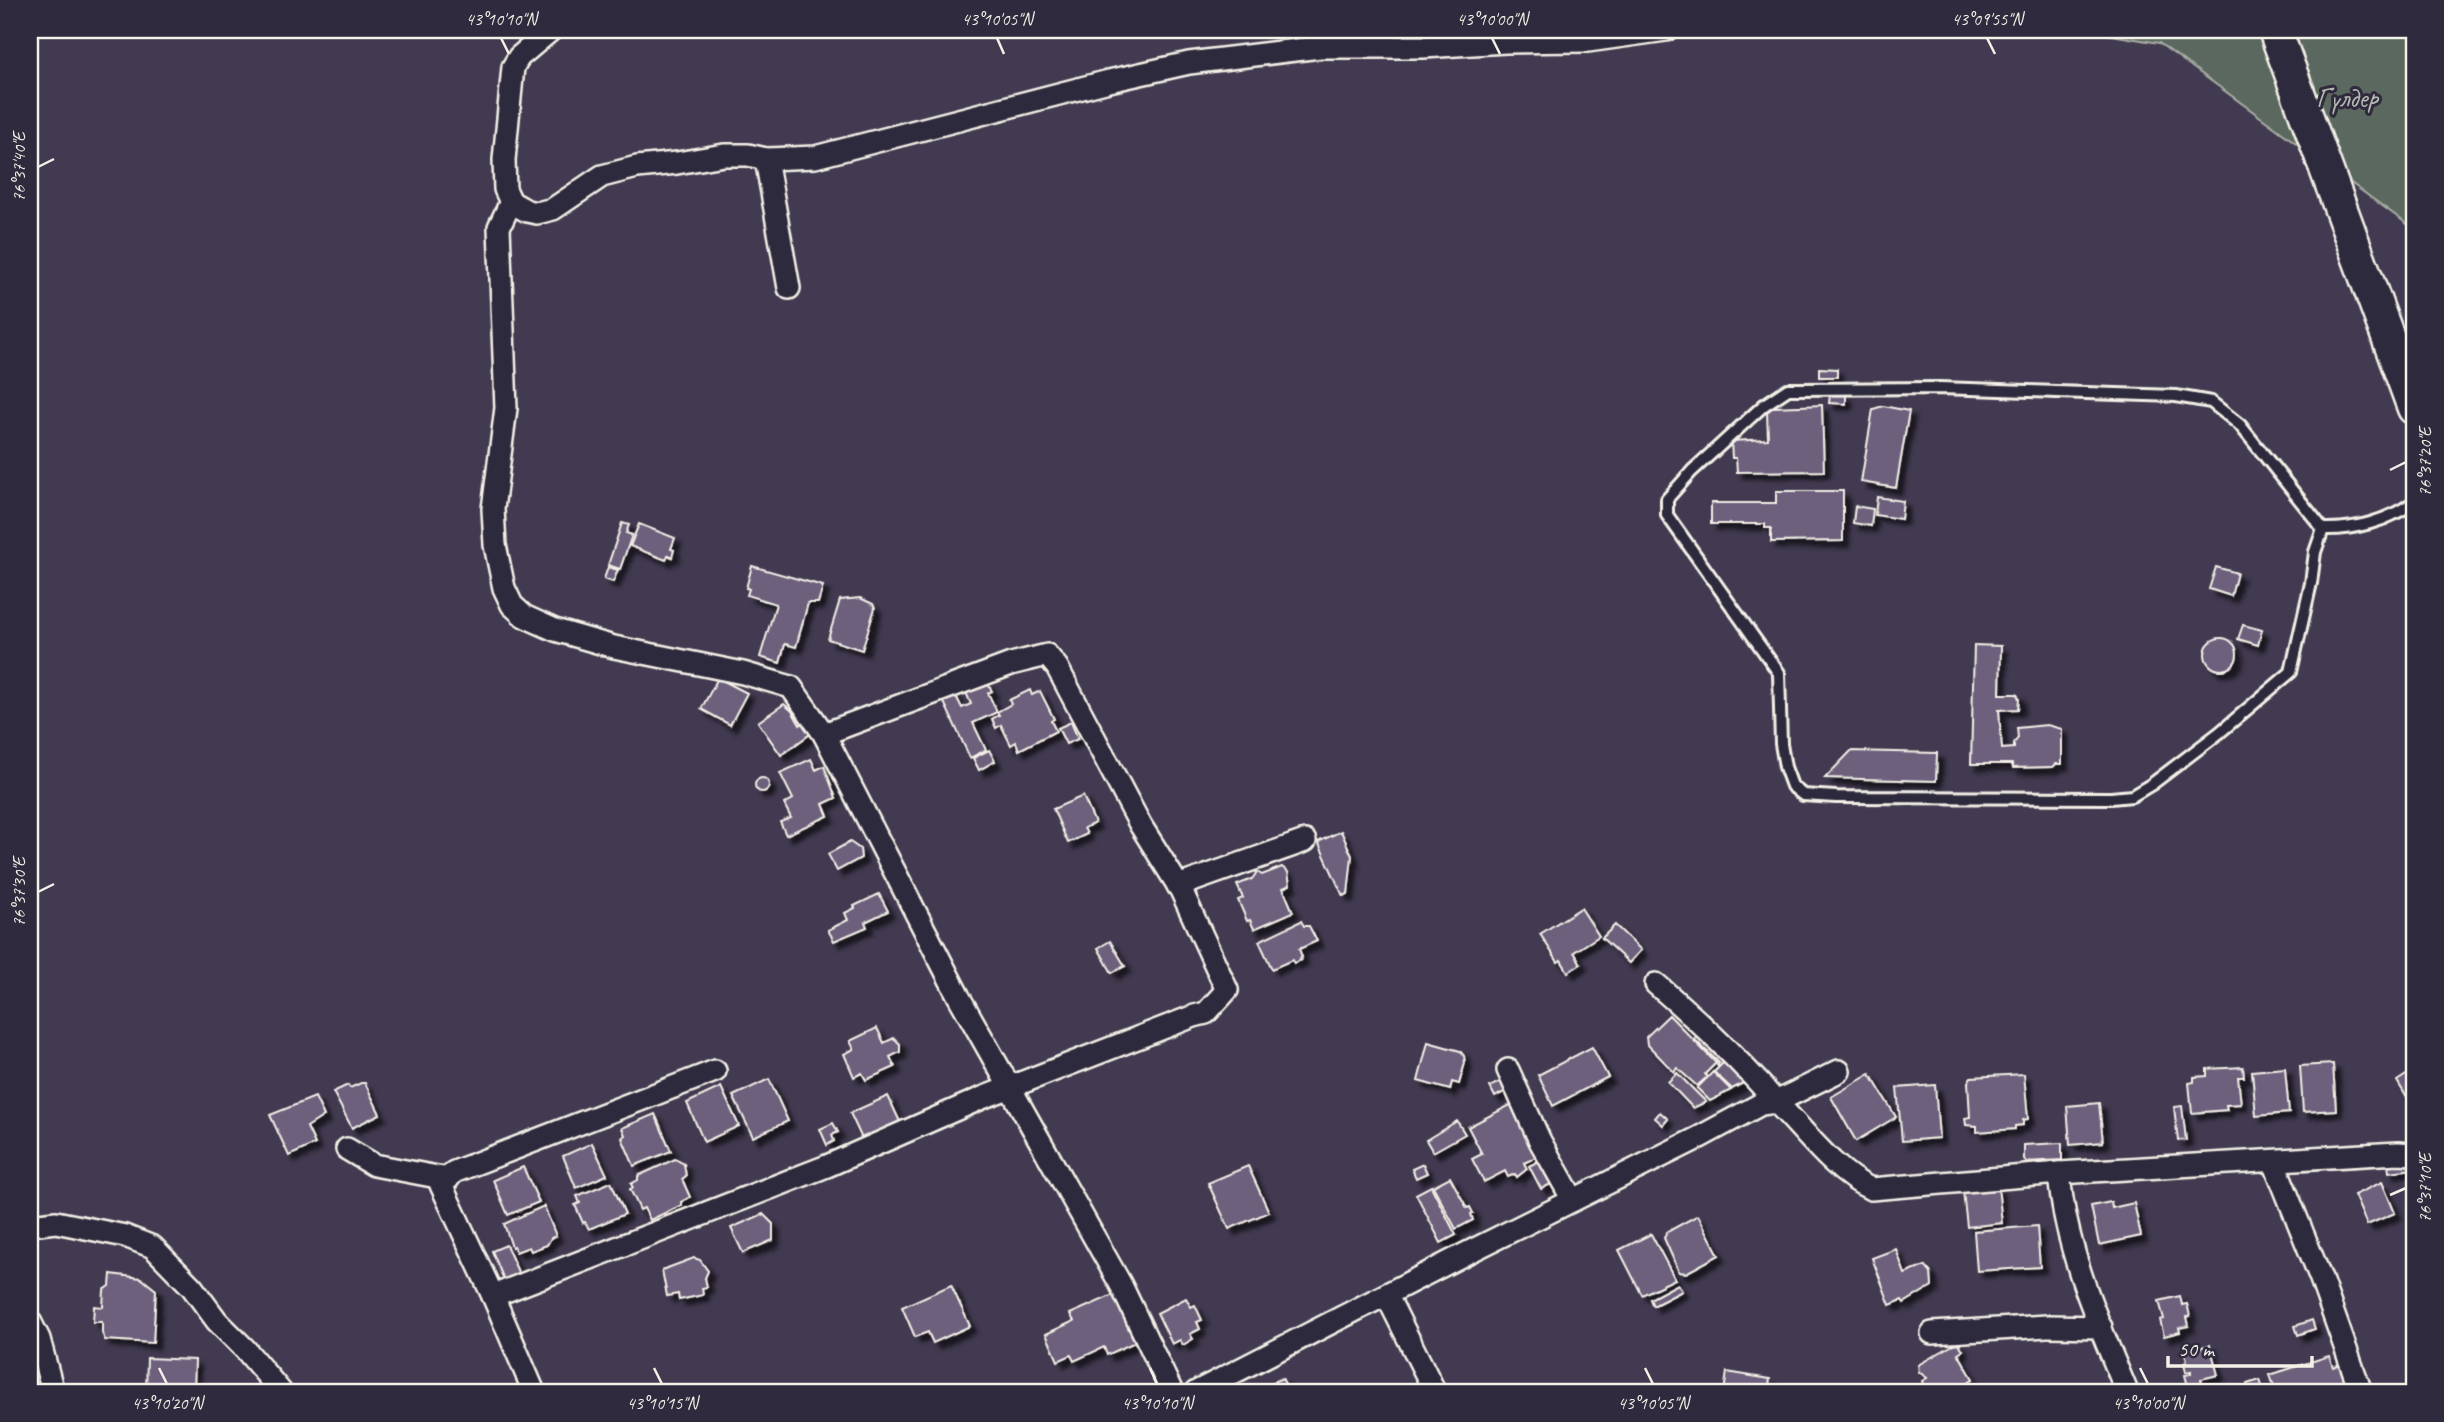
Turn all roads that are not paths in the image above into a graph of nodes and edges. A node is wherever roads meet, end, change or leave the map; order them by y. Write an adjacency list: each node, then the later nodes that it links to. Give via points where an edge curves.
1 (551, 30): 5 (street, via 513,67 504,160 505,189)
2 (1666, 30): 4 (street, via 1588,41 1320,47 1189,63 816,157)
3 (2275, 30): 7 (main road)
4 (766, 159): 5 (street, via 724,155 636,167 602,176 553,209 537,213); 6 (street)
5 (511, 202): 10 (street, via 499,227 506,408 493,509 495,545 512,605 555,630 791,687)
6 (789, 288)
7 (2414, 408)
8 (2414, 502): 9 (lane, via 2345,530)
9 (2323, 529): 9 (lane, via 2240,425 2211,402 2176,396 1940,388 1788,389 1764,405 1667,499 1667,514 1779,673 1781,744 1792,786 1803,795 1836,797 2132,796 2219,733 2291,672)
10 (824, 734): 12 (street, via 1030,657 1047,656); 17 (street, via 959,997)
11 (1305, 842): 12 (street)
12 (1178, 886): 17 (street, via 1227,990 1206,1013)
13 (1656, 984): 18 (street, via 1747,1068)
14 (1508, 1070): 24 (street)
15 (715, 1071): 23 (street, via 454,1172)
16 (1839, 1071): 18 (street)
17 (1012, 1088): 26 (street, via 827,1166); 34 (street, via 1121,1285)
18 (1776, 1102): 22 (street, via 1832,1161 1871,1189); 24 (street, via 1761,1104)
19 (347, 1149): 23 (street, via 374,1165)
20 (2414, 1154): 21 (street)
21 (2274, 1161): 22 (street); 38 (street)
22 (2059, 1173): 29 (street, via 2068,1231)
23 (448, 1179): 26 (street, via 441,1185)
24 (1573, 1200): 27 (street)
25 (30, 1225): 32 (street, via 56,1222 125,1236 153,1247)
26 (493, 1296): 33 (street)
27 (1387, 1296): 35 (street); 36 (street)
28 (30, 1321): 31 (street)
29 (2101, 1327): 30 (street); 37 (street)
30 (1932, 1333)
31 (52, 1392)
32 (281, 1392)
33 (534, 1392)
34 (1172, 1392)
35 (1196, 1392)
36 (1435, 1392)
37 (2127, 1392)
38 (2361, 1392)

